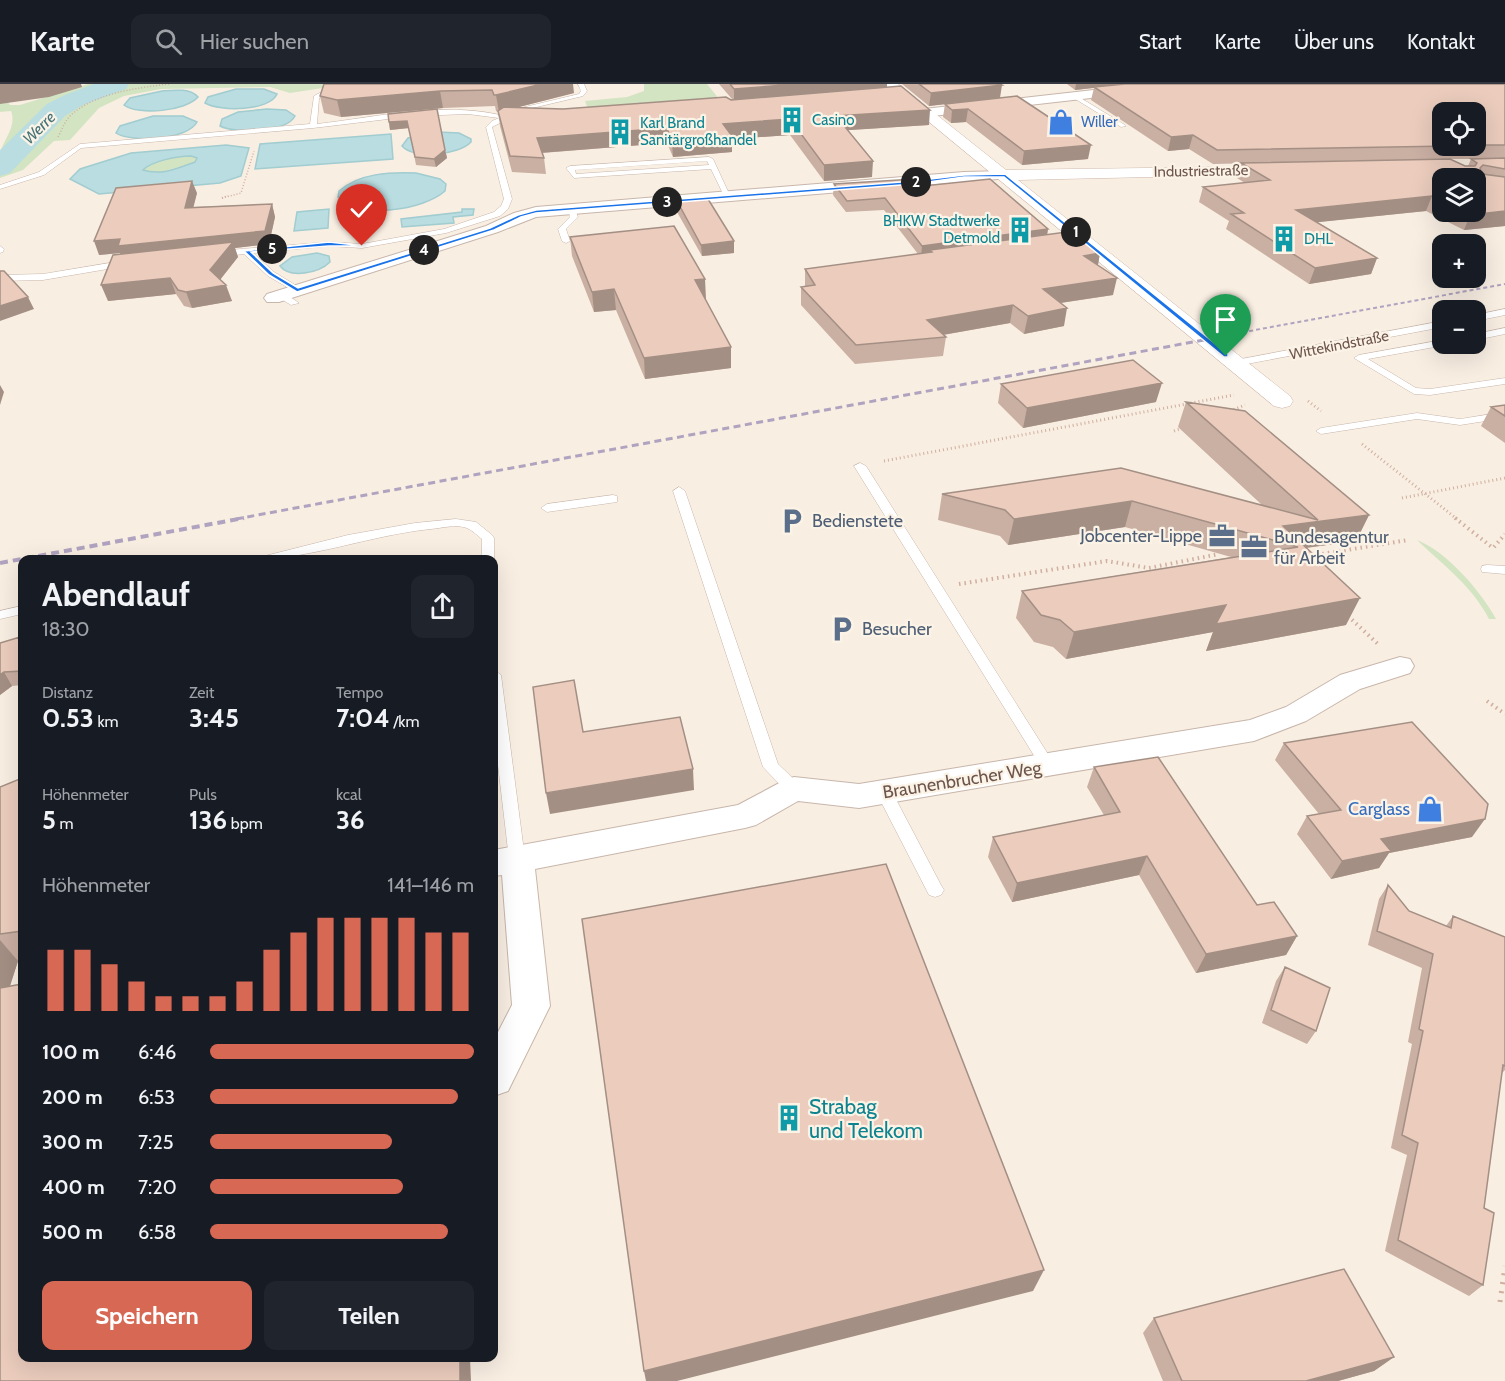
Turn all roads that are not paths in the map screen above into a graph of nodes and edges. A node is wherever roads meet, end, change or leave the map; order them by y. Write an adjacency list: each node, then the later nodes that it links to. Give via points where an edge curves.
1 (361, 84): 11 (lane, via 315,97)
2 (580, 84): 9 (lane, via 584,91 581,95)
3 (890, 84): 5 (street)
4 (1179, 84): 6 (street)
5 (903, 95): 7 (street); 8 (street)
6 (1074, 96): 8 (street); 12 (lane)
7 (879, 97)
8 (924, 113): 15 (street)
9 (503, 116): 10 (lane); 11 (lane, via 459,112); 20 (lane, via 489,127 508,199 497,214 446,231 362,246 329,244)
10 (516, 118)
11 (313, 126): 16 (lane, via 80,146 44,172)
12 (1123, 126)
13 (713, 167): 13 (lane, via 574,176 570,168 709,159); 17 (lane)
14 (1295, 169): 15 (street, Industriestraße)
15 (1005, 175): 17 (street); 31 (street, via 1075,241)
16 (0, 187)
17 (729, 198): 18 (street)
18 (571, 209): 19 (lane, via 574,217 562,229); 24 (street, via 520,216 492,229)
19 (566, 241)
20 (246, 251): 21 (lane); 24 (lane, via 271,274)
21 (212, 255)
22 (136, 262): 23 (lane, via 43,277)
23 (0, 278)
24 (286, 296)
25 (1503, 314): 26 (lane)
26 (1486, 317)
27 (1432, 326): 31 (lane, Wittekindstraße)
28 (1505, 332): 29 (lane)
29 (1486, 335)
30 (1432, 345): 32 (lane, Wittekindstraße, via 1359,358 1414,391)
31 (1236, 363): 33 (street)
32 (1505, 381)
33 (1282, 400)
34 (1505, 415): 35 (lane, via 1460,422 1417,416)
35 (1321, 431)
36 (860, 466): 48 (lane)
37 (679, 491): 49 (lane, via 771,767)
38 (613, 500): 39 (lane)
39 (547, 508)
40 (278, 555): 41 (lane, via 370,535 456,523 472,525 488,537)
41 (488, 555)
42 (1487, 569): 43 (lane)
43 (1505, 570)
44 (18, 611): 45 (lane)
45 (0, 615)
46 (1390, 657): 48 (street, Braunenbrucher Weg, via 1296,714 1254,730)
47 (498, 743): 51 (lane)
48 (1048, 766): 50 (street, Braunenbrucher Weg)
49 (794, 789): 50 (street, Braunenbrucher Weg, via 859,796); 51 (street, via 745,816)
50 (884, 792): 52 (lane)
51 (505, 861): 53 (street, via 531,1006)
52 (935, 890)
53 (498, 1070)

